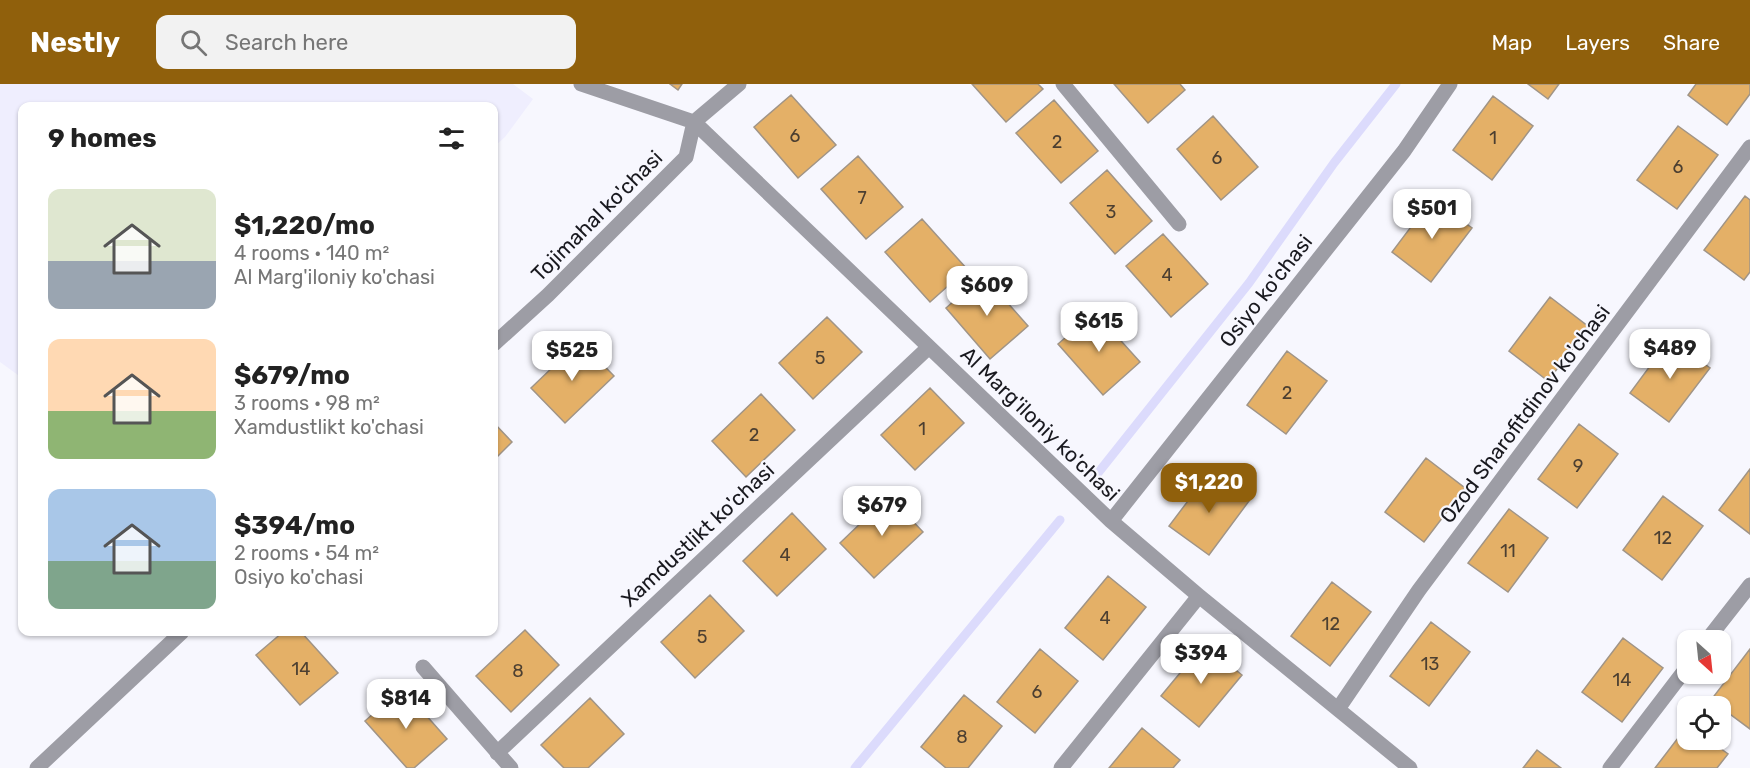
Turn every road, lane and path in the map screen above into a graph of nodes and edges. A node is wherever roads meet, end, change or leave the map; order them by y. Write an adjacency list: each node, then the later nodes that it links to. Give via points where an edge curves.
1 (581, 84): 5 (street, Al Marg'iloniy ko'chasi)
2 (739, 84): 5 (street)
3 (1063, 84): 7 (street)
4 (1450, 84): 10 (street, Osiyo ko'chasi, via 1404,151)
5 (694, 122): 8 (street, Tojimahal ko'chasi, via 686,157); 9 (street, Al Marg'iloniy ko'chasi)
6 (1750, 147): 17 (street, Ozod Sharofitdinov ko'chasi, via 1419,590)
7 (1179, 224)
8 (498, 340)
9 (929, 347): 10 (street, Al Marg'iloniy ko'chasi); 18 (street, Xamdustlikt ko'chasi)
10 (1111, 521): 12 (street, Al Marg'iloniy ko'chasi)
11 (1750, 585): 13 (street)
12 (1198, 596): 17 (street, Al Marg'iloniy ko'chasi); 22 (street)
13 (1715, 630)
14 (179, 636): 20 (street)
15 (423, 667): 18 (street)
16 (1677, 680): 23 (street)
17 (1338, 709): 19 (street, Al Marg'iloniy ko'chasi)
18 (497, 753): 21 (street)
19 (1402, 766)
20 (37, 768)
21 (511, 768)
22 (1061, 768)
23 (1610, 768)

